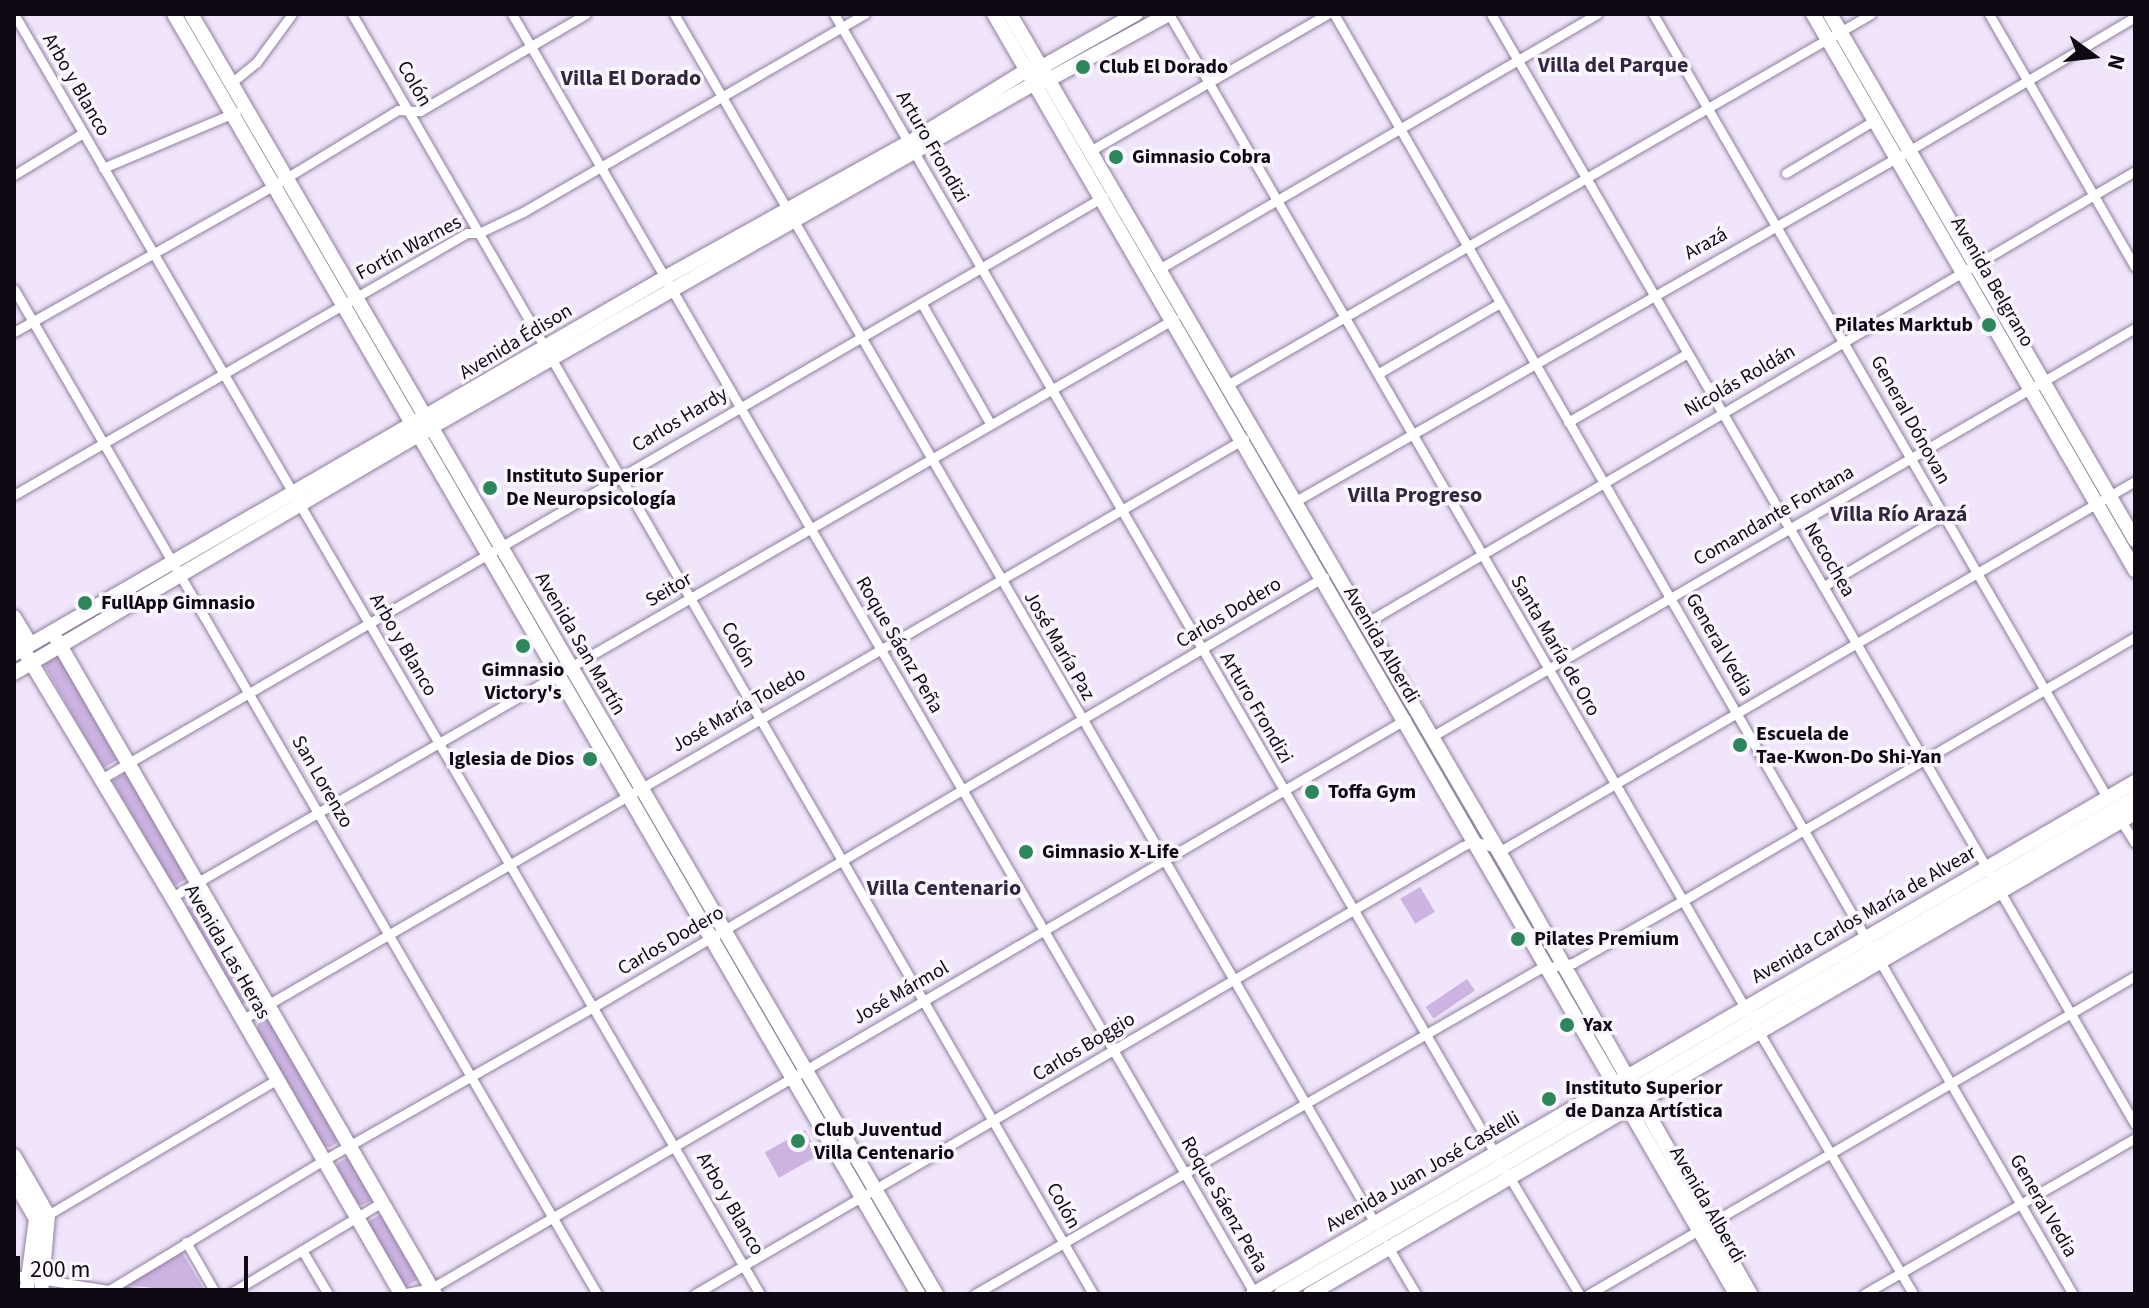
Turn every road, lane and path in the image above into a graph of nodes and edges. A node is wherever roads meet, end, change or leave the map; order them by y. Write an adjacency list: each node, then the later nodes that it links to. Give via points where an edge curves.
1 (14, 14): 39 (street, Arbo y Blanco)
2 (174, 14): 35 (main road, Avenida San Martín)
3 (191, 14): 31 (main road, Avenida San Martín)
4 (292, 14): 31 (street, via 256,63)
5 (352, 14): 36 (street, Colón)
6 (512, 14): 27 (street, Roque Sáenz Peña)
7 (586, 14): 27 (street)
8 (674, 14): 33 (street, José María Paz)
9 (834, 14): 25 (street, Arturo Frondizi)
10 (865, 14): 25 (street, Fortín Warnes)
11 (994, 14): 29 (main road, Avenida Alberdi)
12 (1010, 14): 29 (main road, Avenida Alberdi)
13 (1136, 14): 29 (main road)
14 (1169, 14): 29 (main road); 32 (street, Santa María de Oro)
15 (1327, 14): 32 (street)
16 (1334, 14): 38 (street, General Vedia)
17 (1491, 14): 28 (street, Necochea)
18 (1597, 14): 28 (street)
19 (1653, 14): 34 (street, General Dónovan)
20 (1813, 14): 26 (main road, Avenida Belgrano)
21 (1830, 14): 26 (main road, Avenida Belgrano)
22 (1871, 14): 26 (street)
23 (1989, 14): 30 (street)
24 (2135, 17): 30 (street, Arazá)
25 (842, 28): 33 (street, Fortín Warnes); 40 (street, Arturo Frondizi)
26 (1834, 35): 34 (street); 37 (main road, Avenida Belgrano); 42 (main road, Avenida Belgrano)
27 (531, 46): 36 (street, via 420,111); 44 (street, Roque Sáenz Peña)
28 (1518, 59): 38 (street); 48 (street, Necochea)
29 (1037, 76): 40 (main road, Avenida Édison); 41 (main road, Avenida Alberdi); 51 (main road, Avenida Alberdi)
30 (2027, 80): 42 (street, Arazá); 50 (street)
31 (231, 83): 35 (main road, Avenida San Martín)
32 (1208, 83): 41 (street); 52 (street, Santa María de Oro)
33 (724, 97): 44 (street, Fortín Warnes); 53 (street, José María Paz)
34 (1707, 106): 48 (street); 54 (street, General Dónovan)
35 (238, 110): 43 (street); 49 (main road, Avenida San Martín)
36 (408, 110): 49 (street, via 398,110); 55 (street, Colón)
37 (1875, 120): 42 (main road, Avenida Belgrano); 46 (street)
38 (1399, 126): 52 (street); 56 (street, General Vedia)
39 (83, 133): 43 (street, Arbo y Blanco); 47 (street)
40 (912, 147): 53 (main road, Avenida Édison); 62 (street, Arturo Frondizi)
41 (1090, 151): 51 (main road, Avenida Alberdi)
42 (1903, 153): 54 (street, Arazá); 60 (main road, Avenida Belgrano)
43 (103, 168): 57 (street, Arbo y Blanco)
44 (600, 168): 55 (street, Fortín Warnes); 63 (street, Roque Sáenz Peña)
45 (2135, 171): 50 (street, Nicolás Roldán)
46 (1786, 173)
47 (14, 175)
48 (1586, 176): 56 (street); 65 (street, Necochea)
49 (279, 182): 57 (street); 66 (main road, Avenida San Martín)
50 (2093, 194): 58 (street); 60 (street, Nicolás Roldán)
51 (1107, 195): 61 (main road, Avenida Alberdi); 62 (street, Carlos Hardy); 70 (main road, Avenida Alberdi)
52 (1277, 199): 61 (street); 69 (street, Santa María de Oro)
53 (790, 216): 63 (main road, Avenida Édison); 74 (street, José María Paz)
54 (1776, 225): 65 (street, Arazá); 75 (street, General Dónovan)
55 (479, 233): 66 (street, Fortín Warnes, via 467,233); 76 (street, Colón)
56 (1466, 247): 68 (street, General Vedia); 69 (street)
57 (155, 252): 71 (street); 79 (street, Arbo y Blanco)
58 (2131, 252): 59 (street)
59 (2135, 267)
60 (1970, 268): 75 (street, Nicolás Roldán); 82 (main road, Avenida Belgrano)
61 (1159, 269): 70 (main road, Avenida Alberdi)
62 (981, 270): 67 (street, Carlos Hardy); 83 (street, Arturo Frondizi)
63 (669, 284): 76 (main road, Avenida Édison); 84 (street, Roque Sáenz Peña)
64 (14, 289): 71 (street, San Lorenzo)
65 (1654, 293): 77 (street, Necochea); 78 (street, Arazá)
66 (349, 301): 79 (street, Fortín Warnes); 88 (main road, Avenida San Martín)
67 (922, 304): 74 (street, Carlos Hardy); 87 (street)
68 (1498, 304): 78 (street, General Vedia); 80 (street)
69 (1343, 316): 80 (street, Santa María de Oro); 81 (street)
70 (1178, 317): 81 (main road, Avenida Alberdi); 83 (street, Seitor); 91 (main road, Avenida Alberdi)
71 (33, 321): 73 (street); 92 (street, San Lorenzo)
72 (2135, 328): 82 (street, Comandante Fontana)
73 (14, 332)
74 (860, 338): 84 (street, Carlos Hardy); 94 (street, José María Paz)
75 (1845, 341): 85 (street, Nicolás Roldán); 93 (street, General Dónovan)
76 (548, 353): 88 (main road, Avenida Édison); 95 (street, Colón)
77 (1688, 353): 85 (street, Necochea); 86 (street)
78 (1534, 363): 86 (street, General Vedia); 90 (street, Arazá)
79 (224, 373): 92 (street, Fortín Warnes); 100 (street, Arbo y Blanco)
80 (1379, 373): 90 (street, Santa María de Oro)
81 (1227, 385): 89 (main road, Avenida Alberdi)
82 (2037, 385): 93 (street, Comandante Fontana); 99 (main road, Avenida Belgrano); 102 (main road, Avenida Belgrano)
83 (1052, 387): 87 (street, Seitor); 103 (street, Arturo Frondizi)
84 (741, 405): 95 (street, Carlos Hardy); 105 (street, Roque Sáenz Peña)
85 (1723, 411): 96 (street, Nicolás Roldán); 106 (street, Necochea)
86 (1568, 422): 96 (street, General Vedia)
87 (990, 423): 94 (street, Seitor)
88 (423, 427): 100 (main road, Avenida Édison); 108 (main road, Avenida San Martín); 109 (main road, Avenida San Martín)
89 (1253, 433): 91 (street, José María Toledo); 101 (main road, Avenida Alberdi)
90 (1413, 434): 101 (street, Arazá); 110 (street, Santa María de Oro)
91 (1240, 441): 103 (street, José María Toledo); 113 (main road, Avenida Alberdi)
92 (103, 443): 98 (street, Fortín Warnes); 111 (street, San Lorenzo)
93 (1910, 457): 104 (street, General Dónovan); 106 (street, Comandante Fontana)
94 (931, 458): 105 (street, Seitor); 116 (street, José María Paz)
95 (619, 477): 108 (street, Carlos Hardy); 119 (street, Colón)
96 (1604, 481): 110 (street, Nicolás Roldán); 118 (street, General Vedia)
97 (2135, 481): 99 (street)
98 (14, 495)
99 (2110, 496): 102 (street); 107 (main road, Avenida Belgrano)
100 (296, 499): 111 (main road, Avenida Édison); 115 (main road, Avenida Édison); 121 (street, Arbo y Blanco)
101 (1294, 502): 113 (main road, Avenida Alberdi)
102 (2096, 504): 112 (main road, Avenida Belgrano); 114 (street)
103 (1122, 510): 116 (street, José María Toledo); 130 (street, Arturo Frondizi)
104 (1943, 515): 114 (street, General Dónovan); 117 (street)
105 (811, 527): 119 (street, Seitor); 129 (street, Roque Sáenz Peña)
106 (1790, 528): 117 (street, Necochea); 118 (street, Comandante Fontana)
107 (2135, 540)
108 (501, 546): 109 (street, Carlos Hardy); 133 (main road, Avenida San Martín)
109 (487, 554): 121 (street, Carlos Hardy); 133 (main road, Avenida San Martín)
110 (1481, 554): 122 (street, Nicolás Roldán); 132 (street, Santa María de Oro)
111 (171, 562): 115 (street, San Lorenzo); 123 (main road, Avenida Édison)
112 (2135, 570)
113 (1327, 575): 122 (main road, Avenida Alberdi); 130 (street, Carlos Dodero); 141 (main road, Avenida Alberdi)
114 (1977, 575): 126 (street); 135 (street, General Dónovan)
115 (179, 577): 127 (main road, Avenida Édison); 136 (street, San Lorenzo)
116 (1001, 580): 129 (street, José María Toledo); 140 (street, José María Paz)
117 (1824, 586): 126 (street, Necochea)
118 (1670, 596): 132 (street, Comandante Fontana); 137 (street, General Vedia)
119 (690, 598): 133 (street, Seitor); 139 (street, Colón)
120 (14, 617): 128 (main road, Avenida Las Heras)
121 (370, 624): 136 (street, Carlos Hardy); 143 (street, Arbo y Blanco)
122 (1364, 624): 138 (main road, Avenida Alberdi)
123 (52, 631): 127 (main road, Avenida Las Heras); 128 (main road, Avenida Édison)
124 (14, 634): 128 (main road, Avenida Las Heras)
125 (2135, 637): 135 (street)
126 (1856, 644): 137 (street); 144 (street, Necochea)
127 (60, 646): 131 (main road, Avenida Édison); 145 (main road, Avenida Las Heras)
128 (22, 649): 131 (main road, Avenida Las Heras)
129 (879, 650): 139 (street, José María Toledo); 149 (street, Roque Sáenz Peña)
130 (1202, 651): 140 (street, Carlos Dodero); 151 (street, Arturo Frondizi)
131 (33, 661): 134 (main road, Avenida Édison); 146 (main road, Avenida Las Heras)
132 (1547, 669): 142 (street, Comandante Fontana); 148 (street, Santa María de Oro)
133 (564, 672): 143 (street, Seitor); 150 (main road, Avenida San Martín)
134 (14, 673)
135 (2045, 691): 144 (street); 153 (street, General Dónovan)
136 (249, 693): 145 (street, Carlos Hardy); 154 (street, San Lorenzo)
137 (1736, 712): 148 (street); 155 (street, General Vedia)
138 (1416, 714): 141 (street, José Mármol); 142 (main road, Avenida Alberdi)
139 (761, 719): 150 (street, José María Toledo); 160 (street, Colón)
140 (1082, 720): 149 (street, Carlos Dodero); 159 (street, José María Paz)
141 (1402, 721): 151 (street, José Mármol); 156 (main road, Avenida Alberdi)
142 (1431, 737): 158 (main road, Avenida Alberdi)
143 (439, 744): 154 (street, Seitor); 161 (street, Arbo y Blanco)
144 (1923, 759): 155 (street); 162 (street, Necochea)
145 (126, 764): 146 (street, Carlos Hardy); 163 (main road, Avenida Las Heras)
146 (101, 779): 164 (main road, Avenida Las Heras)
147 (2135, 782): 153 (main road, Avenida Carlos María de Alvear)
148 (1616, 784): 158 (street, via 1502,850); 165 (street, Santa María de Oro)
149 (961, 790): 160 (street, Carlos Dodero); 167 (street, Roque Sáenz Peña)
150 (635, 792): 161 (street, José María Toledo); 168 (main road, Avenida San Martín)
151 (1285, 793): 159 (street, José Mármol); 166 (street, Arturo Frondizi)
152 (2135, 798): 153 (main road, Avenida Carlos María de Alvear)
153 (2120, 810): 157 (street, General Dónovan); 162 (main road, Avenida Carlos María de Alvear); 162 (main road, Avenida Carlos María de Alvear)
154 (319, 815): 163 (street, Seitor); 169 (street, San Lorenzo)
155 (1803, 830): 165 (street); 170 (street, General Vedia)
156 (1474, 841): 158 (street); 166 (street, Carlos Boggio); 172 (main road, Avenida Alberdi)
157 (2135, 843)
158 (1493, 844): 171 (main road, Avenida Alberdi)
159 (1165, 859): 167 (street, José Mármol); 174 (street, José María Paz)
160 (843, 861): 168 (street, Carlos Dodero); 175 (street, Colón)
161 (509, 865): 169 (street, José María Toledo); 177 (street, Arbo y Blanco)
162 (1993, 879): 170 (main road, Avenida Carlos María de Alvear); 170 (main road, Avenida Carlos María de Alvear); 178 (street, Necochea)
163 (198, 883): 164 (street, Seitor); 176 (main road, Avenida Las Heras)
164 (172, 897): 179 (main road, Avenida Las Heras)
165 (1684, 900): 171 (street); 180 (street, Santa María de Oro)
166 (1355, 911): 174 (street, Carlos Boggio); 181 (street, Arturo Frondizi)
167 (1045, 929): 175 (street, José Mármol); 182 (street, Roque Sáenz Peña)
168 (718, 934): 177 (street, Carlos Dodero); 183 (main road, Avenida San Martín)
169 (391, 935): 176 (street, José María Toledo); 184 (street, San Lorenzo)
170 (1873, 949): 180 (main road, Avenida Carlos María de Alvear); 180 (main road, Avenida Carlos María de Alvear); 186 (street, General Vedia)
171 (1563, 965): 172 (street); 187 (main road, Avenida Alberdi)
172 (1546, 968): 181 (street); 187 (main road, Avenida Alberdi)
173 (2135, 976): 178 (street)
174 (1234, 980): 182 (street, Carlos Boggio); 188 (street, José María Paz)
175 (923, 1002): 183 (street, José Mármol); 189 (street, Colón)
176 (270, 1004): 179 (street, José María Toledo); 193 (main road, Avenida Las Heras)
177 (595, 1006): 184 (street, Carlos Dodero); 192 (street, Arbo y Blanco)
178 (2072, 1012): 186 (street); 190 (street, Necochea)
179 (243, 1019): 185 (main road, Avenida Las Heras)
180 (1752, 1020): 187 (main road, Avenida Carlos María de Alvear); 187 (main road, Avenida Carlos María de Alvear); 194 (street, Santa María de Oro)
181 (1426, 1033): 188 (street); 197 (street, Arturo Frondizi)
182 (1115, 1050): 189 (street, Carlos Boggio); 198 (street, Roque Sáenz Peña)
183 (797, 1074): 192 (street, José Mármol); 200 (main road, Avenida San Martín)
184 (472, 1077): 193 (street, Carlos Dodero); 203 (street, San Lorenzo)
185 (278, 1079): 196 (main road, Avenida Las Heras); 204 (street)
186 (1951, 1084): 194 (street); 202 (street, General Vedia)
187 (1627, 1092): 197 (main road, Avenida Juan José Castelli); 206 (main road, Avenida Alberdi)
188 (1305, 1102): 198 (street); 207 (street, José María Paz)
189 (995, 1121): 200 (street, Carlos Boggio); 209 (street, Colón)
190 (2135, 1124)
191 (2135, 1138): 202 (street)
192 (675, 1144): 203 (street, José Mármol); 211 (street, Arbo y Blanco)
193 (352, 1146): 196 (street, Carlos Dodero); 201 (main road, Avenida Las Heras)
194 (1830, 1154): 206 (street); 212 (street, Santa María de Oro)
195 (14, 1156): 204 (main road)
196 (324, 1160): 205 (main road, Avenida Las Heras); 208 (street, Carlos Dodero)
197 (1503, 1166): 207 (main road, Avenida Juan José Castelli); 233 (street, Arturo Frondizi)
198 (1185, 1173): 209 (street); 229 (street, Roque Sáenz Peña)
199 (14, 1181): 204 (main road)
200 (867, 1194): 211 (street, Carlos Boggio); 225 (main road, Avenida San Martín); 226 (main road, Avenida San Martín)
201 (382, 1202): 205 (street); 214 (main road, Avenida Las Heras)
202 (2021, 1204): 212 (street); 239 (street, General Vedia)
203 (552, 1215): 214 (street, José Mármol); 222 (street, San Lorenzo)
204 (42, 1217): 213 (main road)
205 (356, 1217): 210 (street); 221 (main road, Avenida Las Heras)
206 (1704, 1226): 234 (street); 235 (main road, Avenida Alberdi); 236 (main road, Avenida Alberdi)
207 (1382, 1235): 229 (main road, Avenida Juan José Castelli); 230 (main road, Avenida Juan José Castelli); 231 (main road, Avenida Juan José Castelli); 232 (street, José María Paz)
208 (186, 1242): 215 (street, Carlos Dodero); 218 (street)
209 (1063, 1242): 227 (street); 228 (street, Colón)
210 (302, 1250): 219 (street); 220 (street)
211 (745, 1265): 223 (street, Carlos Boggio); 224 (street, Arbo y Blanco)
212 (1901, 1273): 237 (street); 238 (street, Santa María de Oro)
213 (32, 1281): 215 (street); 216 (main road)
214 (434, 1291): 221 (street, José Mármol)
215 (109, 1292): 217 (street)
216 (26, 1294)
217 (134, 1294)
218 (216, 1294)
219 (229, 1294)
220 (328, 1294)
221 (401, 1294)
222 (597, 1294)
223 (695, 1294)
224 (760, 1294)
225 (918, 1294)
226 (936, 1294)
227 (975, 1294)
228 (1093, 1294)
229 (1254, 1294)
230 (1281, 1294)
231 (1310, 1294)
232 (1416, 1294)
233 (1579, 1294)
234 (1589, 1294)
235 (1736, 1294)
236 (1750, 1294)
237 (1864, 1294)
238 (1913, 1294)
239 (2073, 1294)

